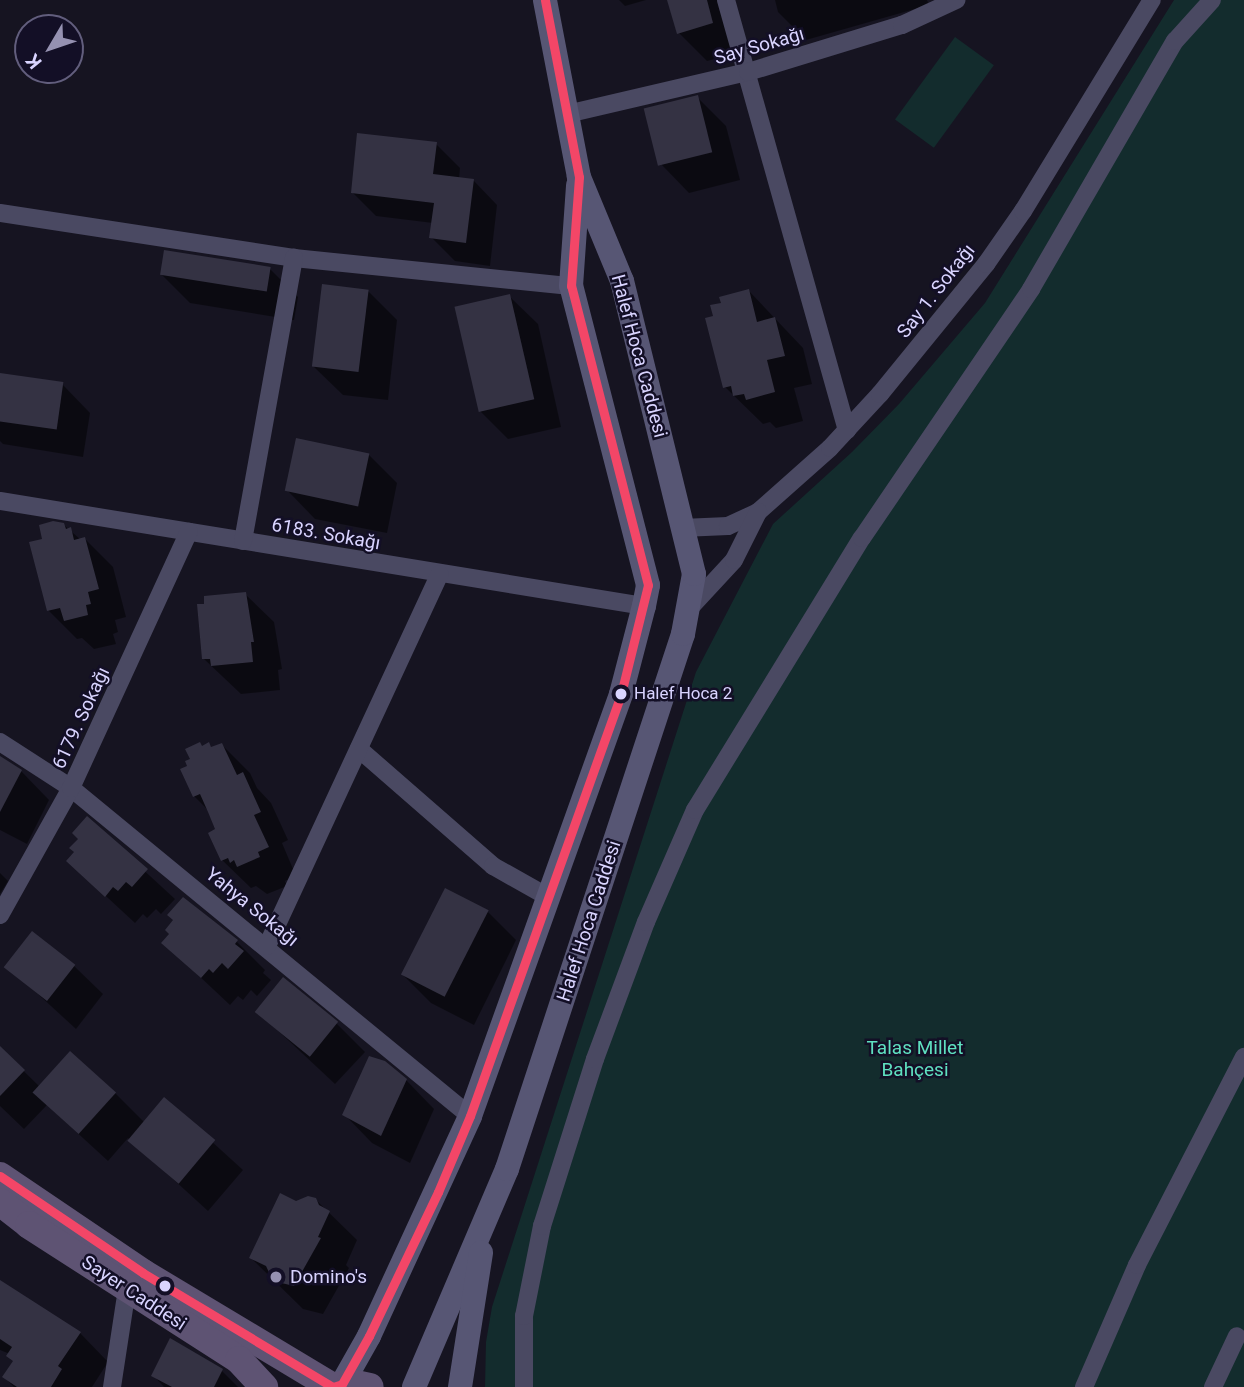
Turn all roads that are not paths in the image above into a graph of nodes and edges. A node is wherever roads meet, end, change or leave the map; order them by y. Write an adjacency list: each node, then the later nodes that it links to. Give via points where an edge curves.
1 (545, 0): 7 (main road)
2 (726, 0): 6 (street)
3 (956, 0): 6 (street, Say Sokağı, via 902,25)
4 (1152, 0): 12 (street, Say 1. Sokağı, via 1016,221 946,314)
5 (1212, 0): 40 (street, via 1175,41 1031,289 862,538 695,810 646,922 595,1059 542,1226 524,1316)
6 (748, 72): 7 (street, Say Sokağı); 12 (street)
7 (567, 114): 8 (main road)
8 (579, 177): 11 (main road); 15 (main road, Halef Hoca Caddesi, via 622,281)
9 (0, 212): 10 (street)
10 (294, 258): 11 (street); 17 (street)
11 (571, 286): 19 (main road, via 648,586)
12 (847, 430): 14 (street, Say 1. Sokağı)
13 (0, 501): 16 (street, 6183. Sokağı)
14 (758, 512): 15 (street, Say 1. Sokağı, via 728,526); 20 (street, via 734,560)
15 (682, 528): 20 (main road, Halef Hoca Caddesi, via 694,574)
16 (189, 532): 17 (street, 6183. Sokağı); 23 (street, 6179. Sokağı)
17 (243, 541): 18 (street, 6183. Sokağı)
18 (440, 575): 19 (street, 6183. Sokağı); 22 (street)
19 (645, 606): 24 (main road, via 621,694)
20 (687, 611): 31 (main road, Halef Hoca Caddesi, via 507,1169)
21 (0, 741): 23 (street, Yahya Sokağı)
22 (359, 749): 24 (street, via 493,866); 26 (street)
23 (71, 788): 25 (street, 6179. Sokağı); 26 (street, Yahya Sokağı)
24 (548, 897): 28 (main road)
25 (0, 915)
26 (267, 946): 28 (street, Yahya Sokağı)
27 (1242, 1062): 41 (street, via 1137,1265)
28 (470, 1116): 34 (main road, via 369,1336)
29 (0, 1176): 34 (main road, Sayer Caddesi, via 133,1266)
30 (0, 1202): 32 (main road, Sayer Caddesi)
31 (488, 1213): 38 (main road, Halef Hoca Caddesi); 39 (main road)
32 (127, 1289): 35 (street); 36 (main road, Sayer Caddesi, via 239,1360)
33 (1237, 1336): 42 (street)
34 (336, 1386): 37 (main road)
35 (112, 1387)
36 (264, 1387)
37 (370, 1387)
38 (414, 1387)
39 (460, 1387)
40 (524, 1387)
41 (1084, 1387)
42 (1213, 1387)

